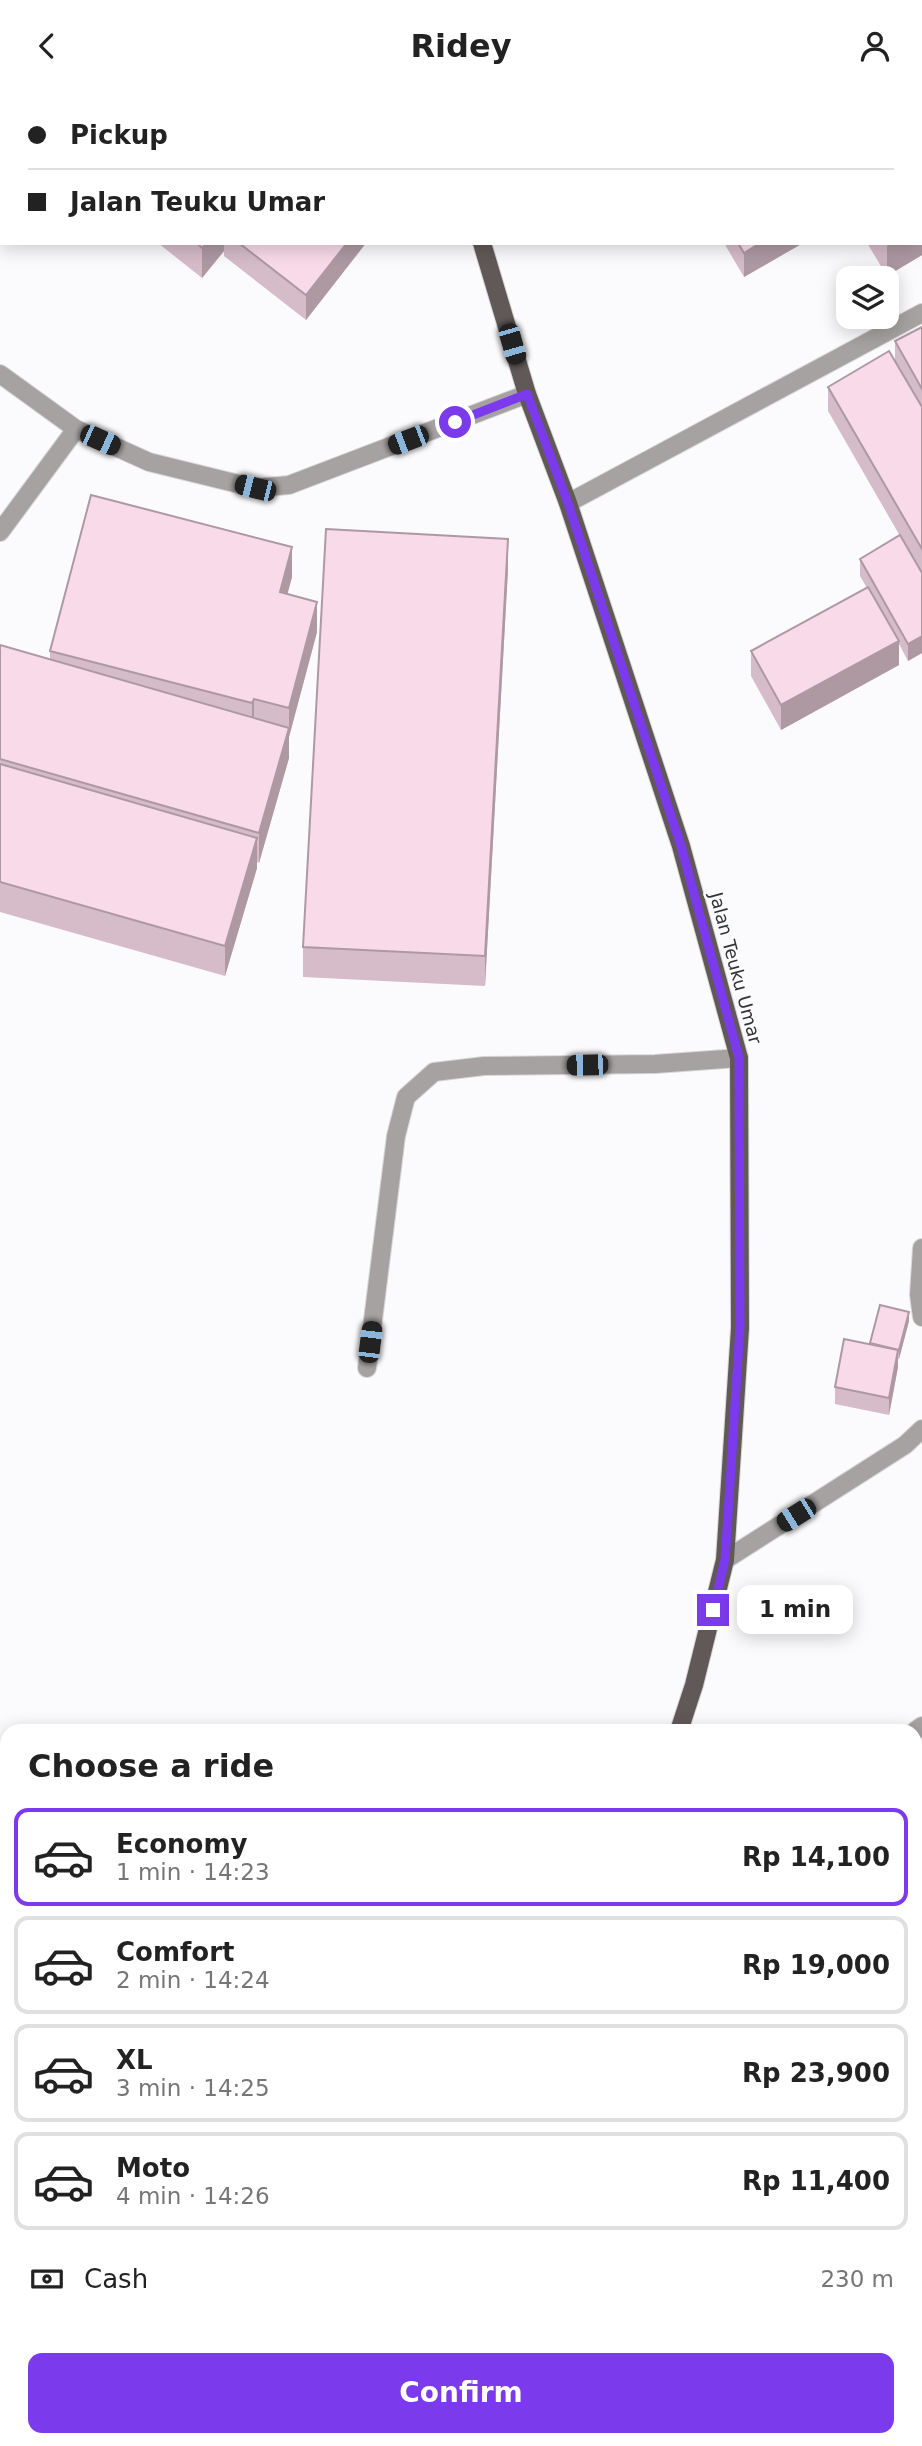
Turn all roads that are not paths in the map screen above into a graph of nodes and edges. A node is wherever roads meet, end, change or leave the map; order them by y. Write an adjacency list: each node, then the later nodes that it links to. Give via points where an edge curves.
1 (483, 245): 4 (main road, Jalan Teuku Umar)
2 (922, 313): 6 (lane)
3 (0, 374): 5 (lane)
4 (527, 394): 5 (lane, via 289,485 255,488 149,462); 6 (main road, Jalan Teuku Umar)
5 (76, 429): 7 (lane)
6 (568, 503): 8 (main road, Jalan Teuku Umar, via 681,846)
7 (0, 532)
8 (739, 1058): 11 (lane, via 484,1066 434,1072 406,1097 396,1136); 13 (main road, Jalan Teuku Umar, via 740,1328)
9 (922, 1248): 10 (lane)
10 (922, 1317)
11 (367, 1368)
12 (922, 1429): 13 (lane, via 905,1445)
13 (725, 1560): 14 (main road, Jalan Teuku Umar)
14 (681, 1724)

